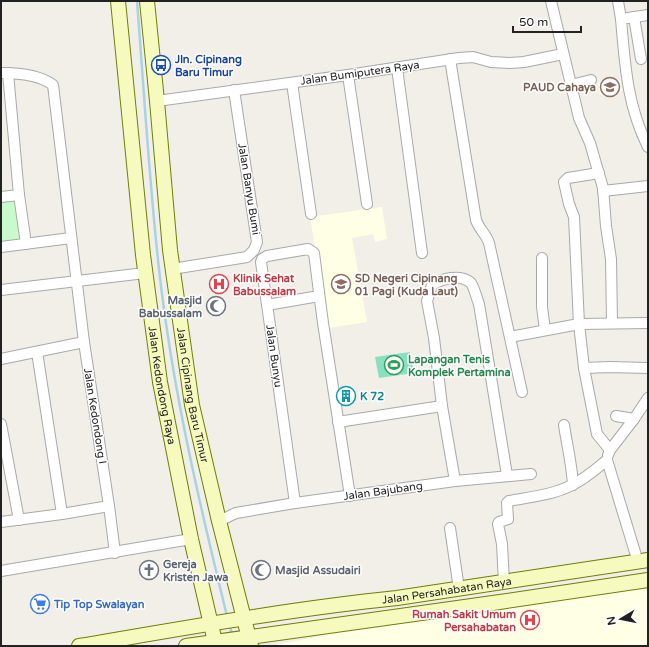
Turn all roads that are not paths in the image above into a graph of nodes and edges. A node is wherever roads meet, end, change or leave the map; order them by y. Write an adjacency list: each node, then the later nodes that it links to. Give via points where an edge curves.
1 (118, 1): 33 (street, Jalan Kedondong Raya)
2 (147, 1): 18 (street, Jalan Cipinang Baru Timur)
3 (551, 1): 8 (street)
4 (618, 1): 7 (street)
5 (648, 15): 6 (street)
6 (634, 17): 7 (street); 10 (street)
7 (621, 19): 19 (street, via 626,75 635,116)
8 (562, 54): 9 (street, Jalan Bumiputera Raya, via 510,63 491,62 473,57); 16 (street)
9 (450, 59): 11 (street, Jalan Bumiputera Raya); 42 (street, via 477,225 489,243)
10 (641, 59)
11 (397, 68): 13 (street, Jalan Bumiputera Raya); 30 (street)
12 (4, 73): 23 (street); 27 (street, Jalan Kedondong I, via 44,79 54,85)
13 (348, 75): 15 (street, Jalan Bumiputera Raya); 25 (street)
14 (591, 80): 16 (street)
15 (292, 83): 17 (street, Jalan Bumiputera Raya); 26 (street)
16 (571, 85): 20 (street, via 579,118)
17 (234, 90): 18 (street, Jalan Bumiputera Raya); 32 (street, Jalan Banyu Bumi, via 257,242 247,257)
18 (158, 101): 32 (street, Jalan Cipinang Baru Timur)
19 (648, 147)
20 (599, 174): 22 (street); 40 (street, via 568,178 564,182 574,217)
21 (648, 186): 22 (street)
22 (603, 191): 38 (street, via 612,260)
23 (19, 195): 24 (street); 28 (street)
24 (1, 197)
25 (367, 204)
26 (311, 214)
27 (71, 238): 28 (street); 34 (street, Jalan Kedondong I)
28 (26, 244): 29 (street)
29 (1, 247)
30 (422, 253)
31 (542, 258): 41 (street, via 542,307)
32 (172, 269): 65 (street, Jalan Cipinang Baru Timur, via 192,405)
33 (145, 272): 34 (street); 69 (street, Jalan Kedondong Raya, via 160,382)
34 (76, 280): 35 (street); 43 (street, Jalan Kedondong I)
35 (1, 290)
36 (319, 296): 37 (street); 37 (street, Jalan Bunyu, via 314,253 308,249 262,259); 53 (street)
37 (267, 305): 62 (street, Jalan Bunyu)
38 (612, 323): 39 (street); 40 (street)
39 (648, 323)
40 (579, 324): 41 (street); 46 (street)
41 (545, 330): 42 (street)
42 (510, 337): 48 (street)
43 (84, 342): 44 (street); 63 (street, Jalan Kedondong I)
44 (37, 352): 45 (street); 64 (street)
45 (1, 359)
46 (584, 368): 47 (street); 56 (street, via 597,434)
47 (648, 368)
48 (522, 392)
49 (648, 398): 52 (street)
50 (442, 406): 53 (street); 58 (street, via 427,301 432,285 436,282 461,278 470,283 479,304); 59 (street)
51 (616, 416): 52 (street)
52 (634, 419): 56 (street)
53 (338, 422): 61 (street)
54 (1, 424): 66 (street)
55 (564, 425): 60 (street)
56 (608, 455): 60 (street, via 588,476); 71 (street)
57 (531, 474): 58 (street, Jalan Bajubang)
58 (507, 475): 59 (street, Jalan Bajubang)
59 (455, 481): 61 (street, Jalan Bajubang)
60 (572, 485): 74 (street, via 551,493 507,503 508,520 498,524)
61 (350, 496): 62 (street, Jalan Bajubang)
62 (295, 503): 65 (street, Jalan Bajubang)
63 (109, 506): 64 (street); 70 (street, Jalan Kedondong I)
64 (62, 514): 66 (street)
65 (217, 515): 77 (street, Jalan Cipinang Baru Timur)
66 (20, 520): 67 (street)
67 (1, 522)
68 (450, 528): 75 (street)
69 (191, 539): 70 (street); 79 (street, Jalan Kedondong Raya)
70 (115, 552): 72 (street)
71 (643, 561): 74 (street, Jalan Persahabatan Raya)
72 (1, 571)
73 (648, 580): 78 (street, Jalan Persahabatan Raya)
74 (504, 582): 75 (street, Jalan Persahabatan Raya)
75 (459, 589): 76 (street, Jalan Persahabatan Raya)
76 (359, 602): 77 (street, Jalan Persahabatan Raya); 78 (street)
77 (241, 619): 79 (street, Jalan Persahabatan Raya); 80 (street, Jalan Cipinang Baru Timur)
78 (362, 621): 80 (street, Jalan Persahabatan Raya)
79 (214, 623): 81 (street, Jalan Kedondong Raya); 82 (street, Jalan Persahabatan Raya)
80 (248, 640): 81 (street, Jalan Persahabatan Raya)
81 (217, 643): 83 (street, Jalan Persahabatan Raya)
82 (79, 646)
83 (186, 646)

